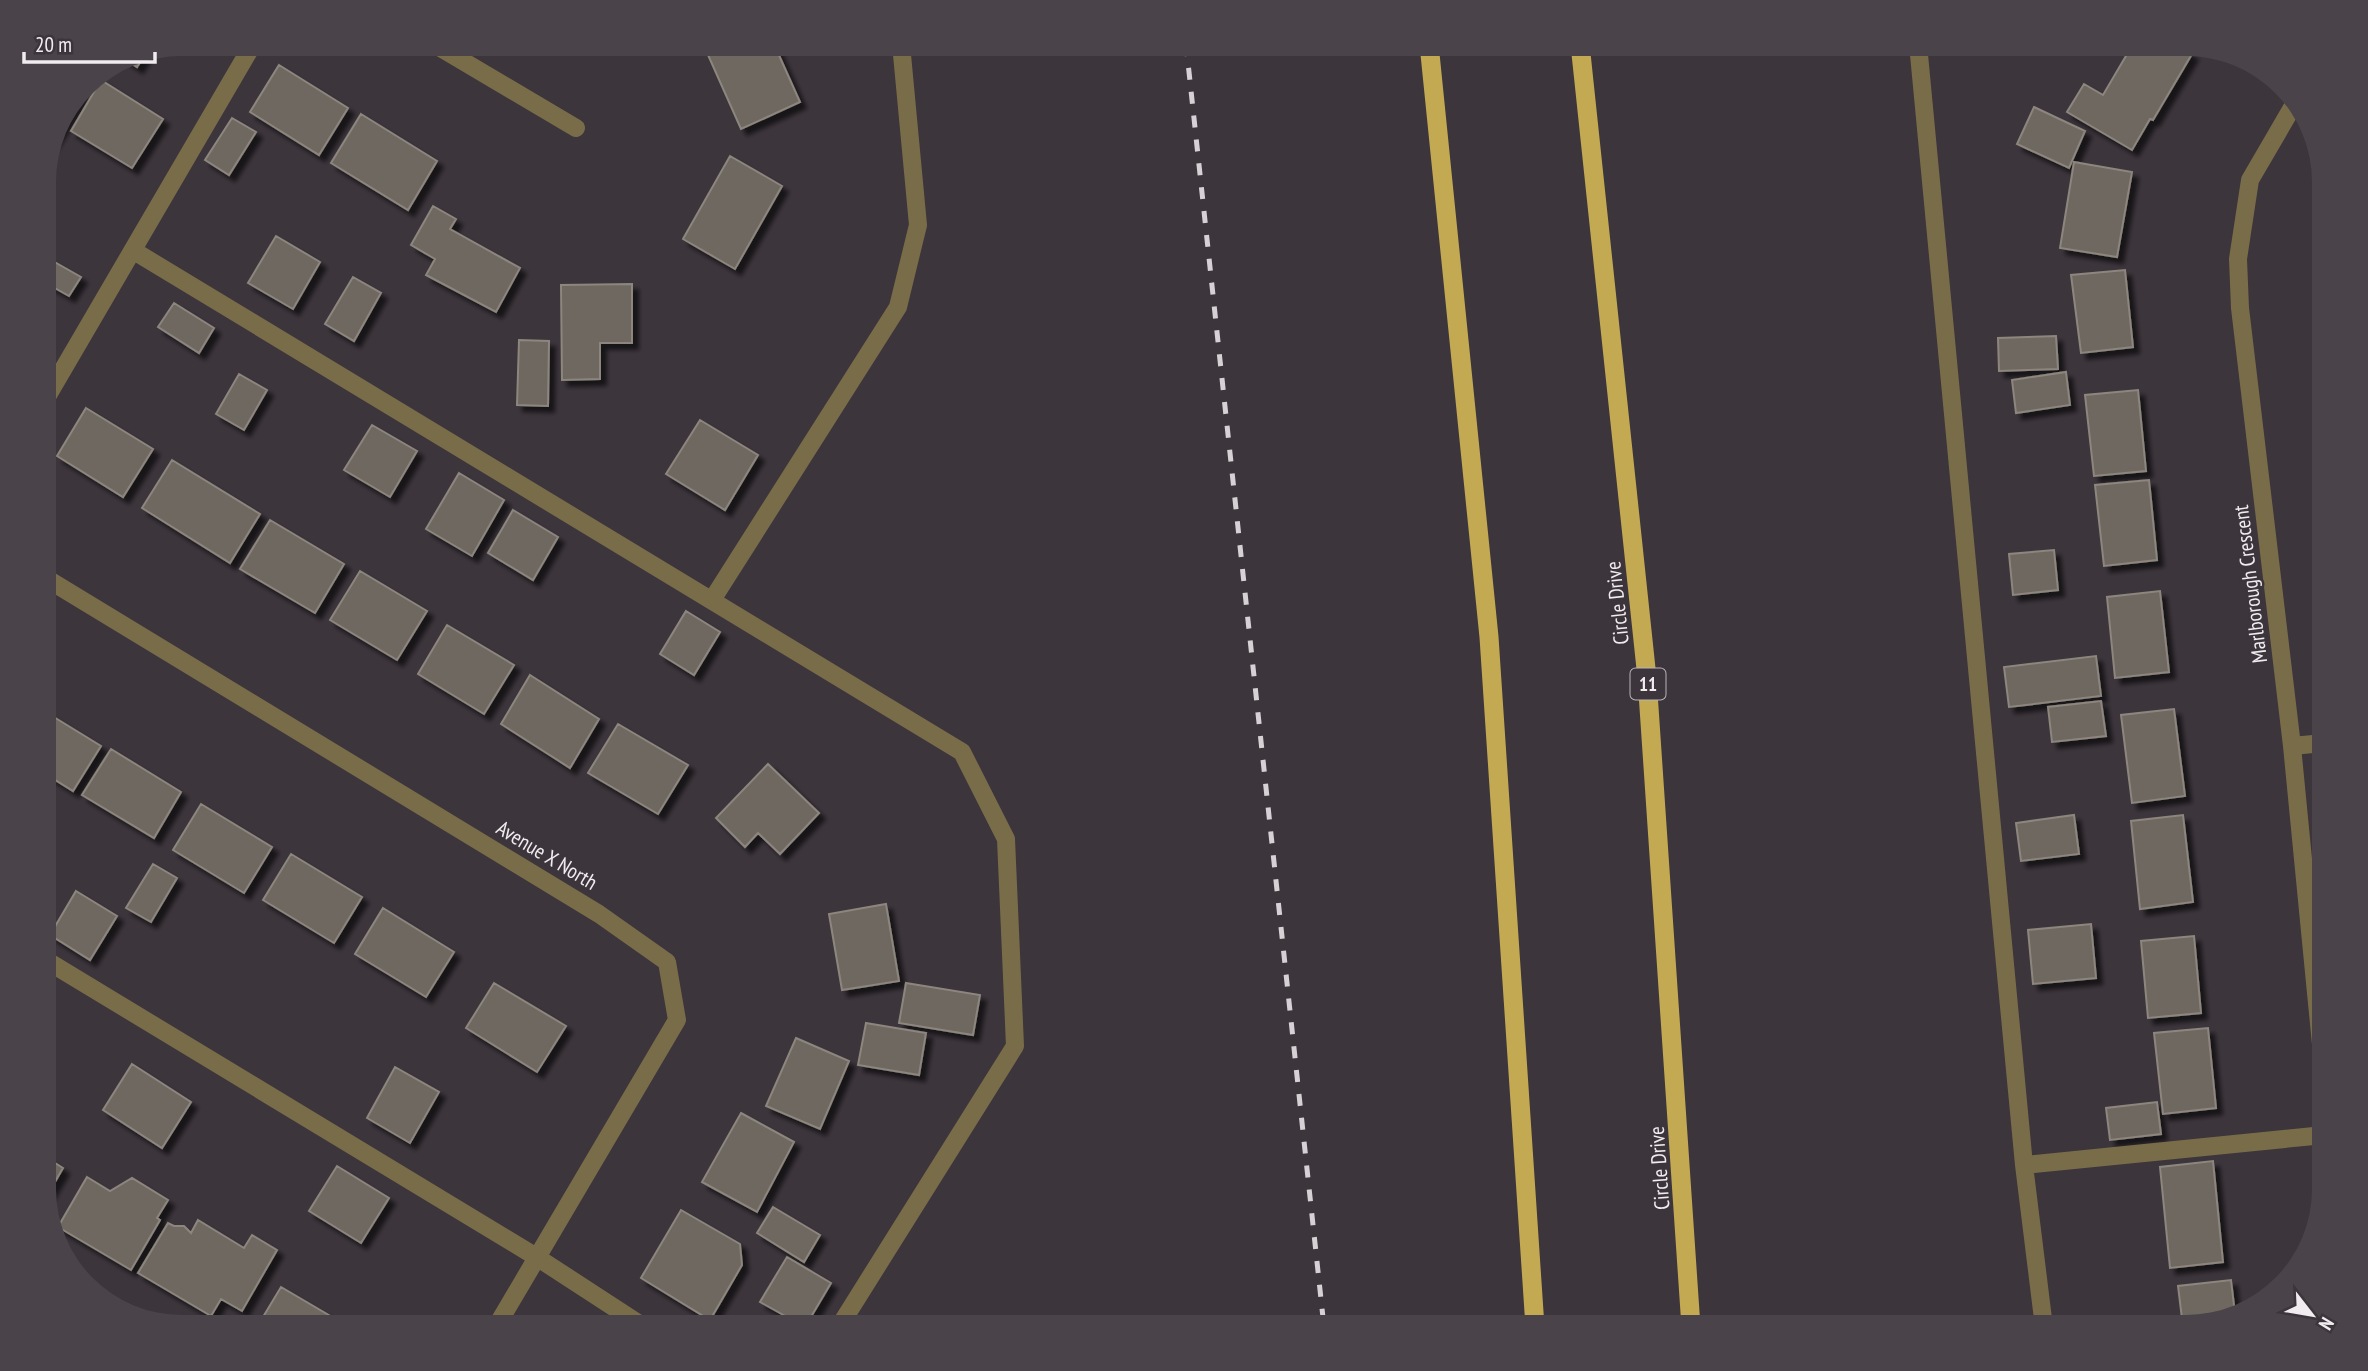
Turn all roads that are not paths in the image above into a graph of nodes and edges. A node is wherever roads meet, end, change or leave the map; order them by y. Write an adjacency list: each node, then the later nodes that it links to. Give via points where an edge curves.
1 (246, 56): 9 (street)
2 (454, 56): 8 (street)
3 (902, 56): 12 (street, via 918,225 898,307)
4 (1430, 56): 23 (highway, via 1489,637)
5 (1581, 56): 24 (highway, Circle Drive / 11, via 1647,678)
6 (1920, 56): 18 (street)
7 (2291, 112): 14 (street, Marlborough Crescent, via 2250,180 2238,259)
8 (576, 128)
9 (134, 251): 10 (street); 12 (street)
10 (56, 382)
11 (56, 584): 19 (street, Avenue X North, via 599,914 667,962 677,1020)
12 (712, 600): 22 (street, via 962,752 1006,839 1015,1046)
13 (2312, 744): 14 (street)
14 (2292, 746): 15 (street, Marlborough Crescent)
15 (2312, 952)
16 (56, 966): 19 (street)
17 (2312, 1136): 18 (street)
18 (2024, 1164): 25 (street)
19 (538, 1258): 20 (street, Avenue X North); 21 (street)
20 (503, 1315)
21 (626, 1315)
22 (847, 1315)
23 (1534, 1315)
24 (1691, 1315)
25 (2043, 1315)

